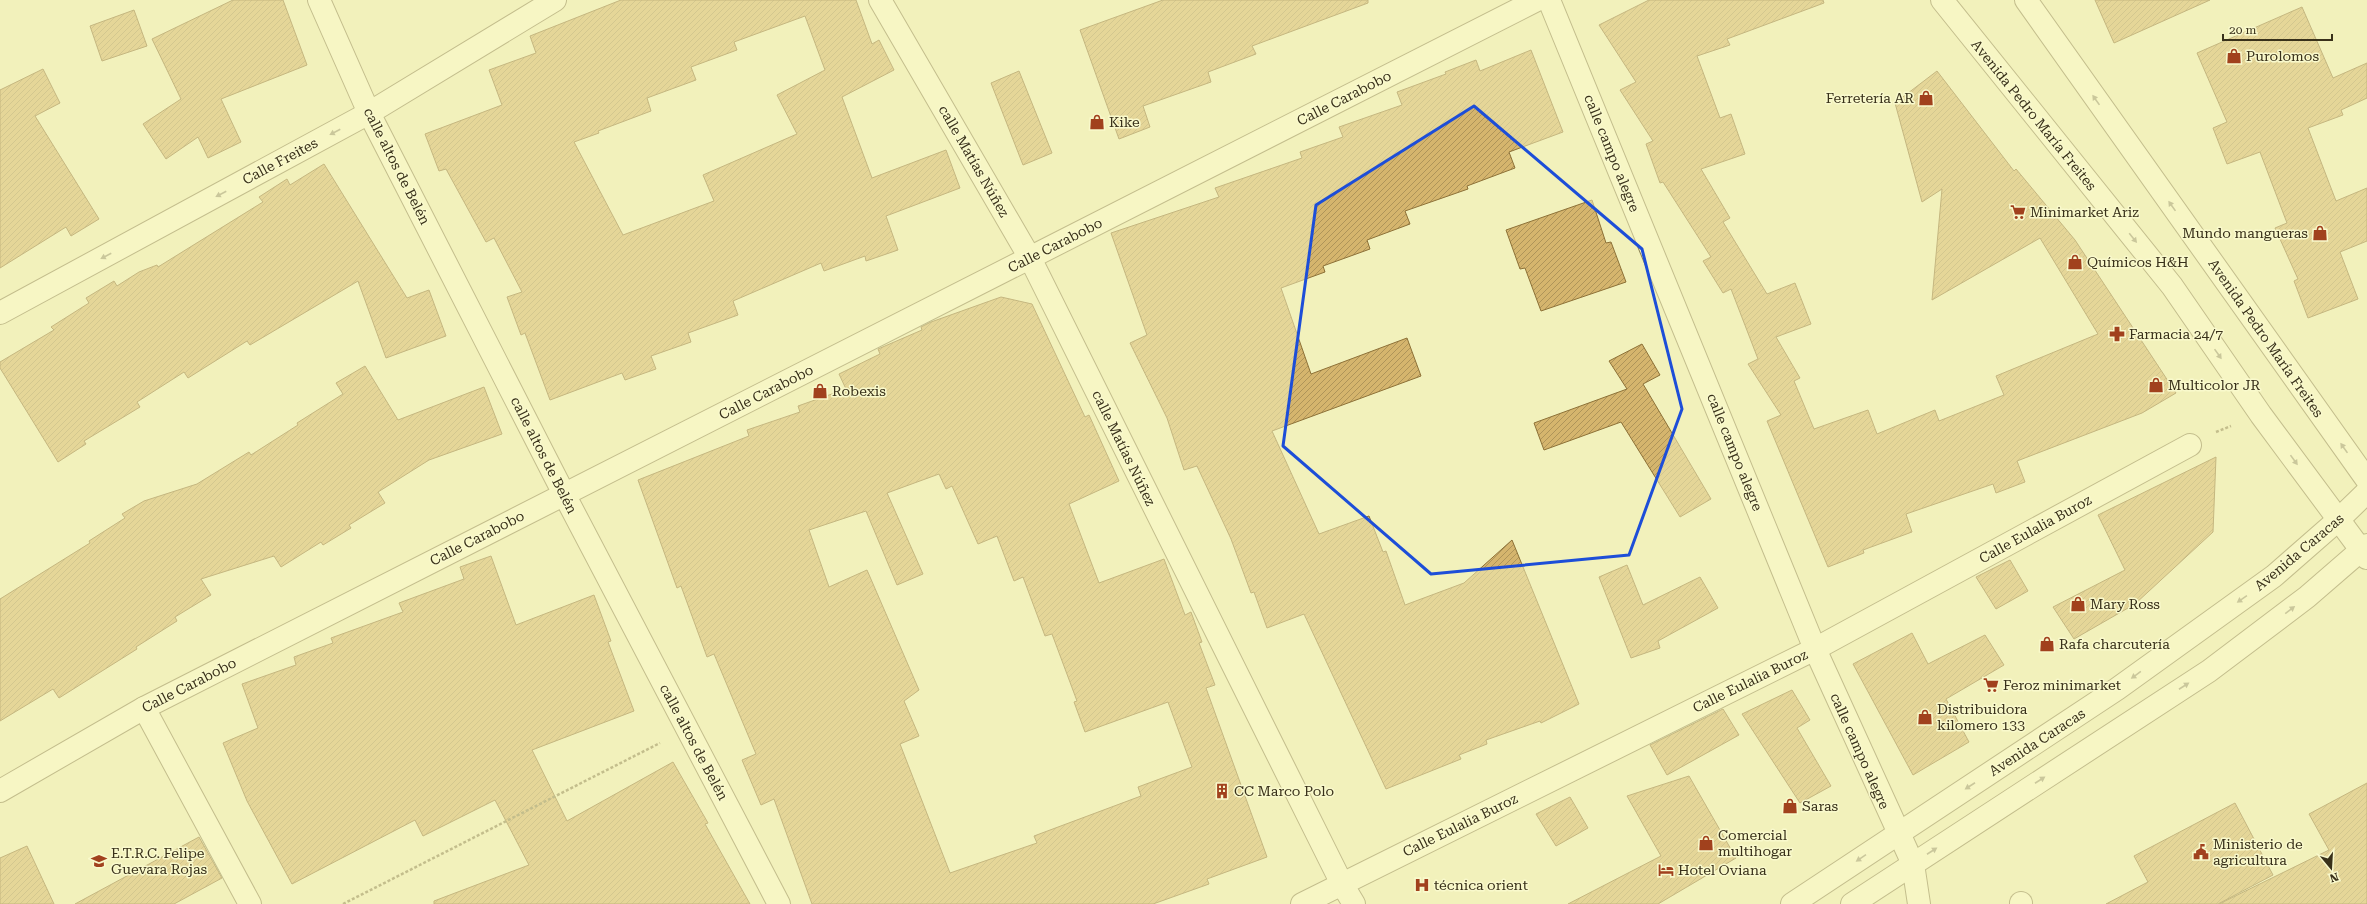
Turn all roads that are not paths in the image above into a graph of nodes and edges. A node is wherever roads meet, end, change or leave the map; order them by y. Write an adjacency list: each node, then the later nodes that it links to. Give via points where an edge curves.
1 (319, 0): 8 (street, calle altos de Belén)
2 (556, 0): 8 (street, Calle Freites)
3 (880, 0): 9 (street, calle Matías Núñez)
4 (1537, 0): 9 (street, Calle Carabobo)
5 (1549, 0): 17 (street, calle campo alegre)
6 (1942, 0): 15 (street, Avenida Pedro María Freites, one-way to 15, via 2172,286 2261,415)
7 (2026, 0): 12 (street, Avenida Pedro María Freites, one-way to 7)
8 (369, 113): 10 (street, Calle Freites, one-way to 10); 14 (street, calle altos de Belén)
9 (1030, 258): 14 (street, Calle Carabobo); 22 (street, calle Matías Núñez)
10 (0, 313)
11 (2190, 445): 17 (street, Calle Eulalia Buroz)
12 (2367, 480)
13 (2367, 492): 15 (street, Avenida Caracas)
14 (564, 494): 18 (street, Calle Carabobo); 24 (street, calle altos de Belén)
15 (2338, 520): 16 (street, Avenida Pedro María Freites); 20 (street, Avenida Caracas, one-way to 20, via 2274,576 2117,689)
16 (2365, 551): 21 (street, one-way to 16, via 2209,670)
17 (1815, 648): 20 (street, calle campo alegre); 22 (street, Calle Eulalia Buroz)
18 (144, 708): 19 (street, Calle Carabobo); 23 (street)
19 (0, 791)
20 (1897, 834): 21 (street, calle campo alegre); 27 (street, Avenida Caracas, one-way to 27)
21 (1912, 864): 28 (street); 29 (street, calle campo alegre)
22 (1342, 884): 25 (street, Calle Eulalia Buroz); 26 (street, calle Matías Núñez)
23 (250, 904)
24 (779, 904)
25 (1302, 904)
26 (1354, 904)
27 (1792, 904)
28 (1852, 904)
29 (1919, 904)

